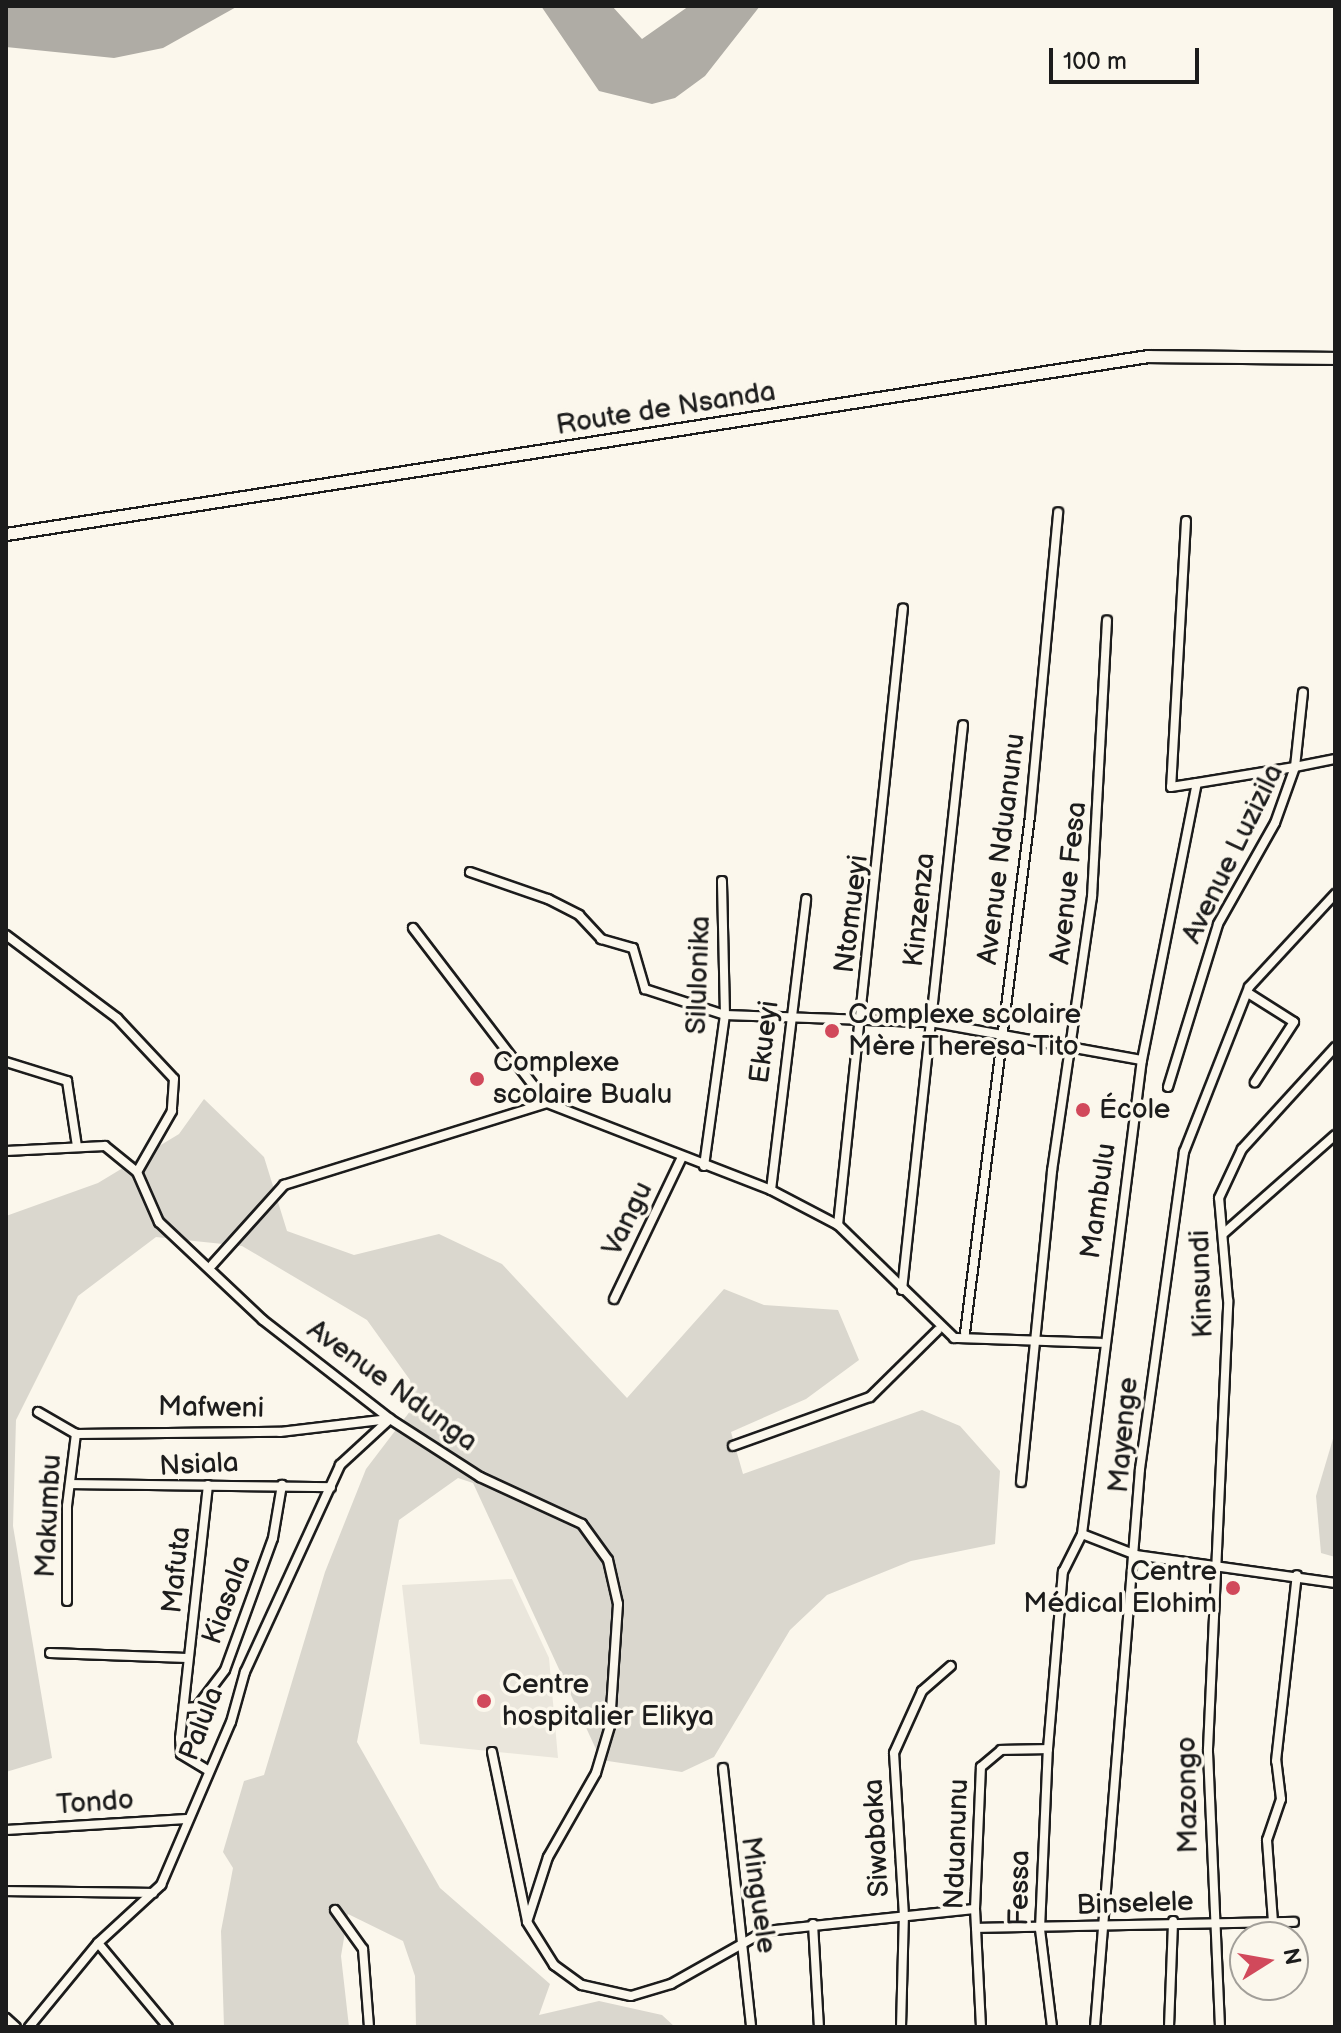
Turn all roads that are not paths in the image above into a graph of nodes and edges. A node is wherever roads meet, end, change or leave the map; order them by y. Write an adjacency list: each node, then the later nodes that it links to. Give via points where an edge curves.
1 (1335, 358): 4 (street, Route de Nsanda, via 1148,356)
2 (1058, 512): 23 (street, Avenue Nduanunu)
3 (1186, 521): 11 (street, via 1171,787)
4 (6, 534)
5 (903, 608): 21 (street, Ntomueyi)
6 (1107, 620): 25 (street, Avenue Fesa, via 1101,807)
7 (1303, 692): 10 (street)
8 (963, 725): 22 (street, Kinzenza)
9 (1335, 759): 10 (street, Avenue Luzizila)
10 (1295, 767): 11 (street); 29 (street, Avenue Luzizila, via 1275,823 1218,924)
11 (1197, 783): 26 (street, Mambulu)
12 (470, 872): 19 (street, via 548,899 579,915 601,939 633,948 645,989)
13 (722, 881): 19 (street, Silulonika)
14 (1335, 894): 18 (street, Mayenge, via 1292,932)
15 (806, 899): 20 (street, Ekueyi)
16 (413, 928): 30 (street)
17 (6, 935): 36 (street, via 117,1018 168,1069 176,1098)
18 (1248, 993): 28 (street, via 1294,1022); 57 (street, Mayenge, via 1184,1152 1157,1320)
19 (725, 1015): 20 (street); 35 (street, Silulonika)
20 (789, 1017): 21 (street); 37 (street, Ekueyi)
21 (861, 1018): 22 (street); 38 (street, Ntomueyi)
22 (930, 1022): 23 (street); 41 (street, Kinzenza)
23 (1001, 1031): 25 (street); 44 (street, Avenue Nduanunu)
24 (1335, 1047): 39 (street, Kinsundi, via 1226,1173 1219,1198)
25 (1070, 1050): 26 (street); 45 (street, Avenue Fesa)
26 (1142, 1060): 46 (street, Mambulu)
27 (6, 1062): 32 (street, via 67,1081)
28 (1255, 1082)
29 (1168, 1087)
30 (547, 1103): 34 (street); 40 (street, via 284,1185)
31 (1335, 1135): 39 (street)
32 (77, 1146): 33 (street); 36 (street, via 105,1146)
33 (6, 1151)
34 (682, 1157): 35 (street); 42 (street, Vangu)
35 (704, 1166): 37 (street)
36 (137, 1172): 40 (street, Avenue Ndunga, via 148,1209)
37 (771, 1190): 38 (street)
38 (838, 1225): 41 (street)
39 (1224, 1233): 58 (street, Kinsundi, via 1228,1300)
40 (212, 1265): 48 (street, Avenue Ndunga, via 263,1320)
41 (902, 1290): 43 (street)
42 (614, 1299)
43 (938, 1330): 44 (street, via 954,1338); 50 (street, via 870,1397)
44 (965, 1333): 45 (street)
45 (1036, 1340): 46 (street); 51 (street)
46 (1101, 1343): 56 (street, Mambulu)
47 (38, 1412): 49 (street)
48 (390, 1419): 49 (street, Mafweni, via 280,1432); 55 (street, Palula, via 360,1441); 79 (street, Avenue Ndunga, via 480,1477 582,1524 608,1560 618,1604 610,1726 596,1773 548,1857)
49 (76, 1434): 52 (street, Makumbu)
50 (733, 1446)
51 (1021, 1482)
52 (70, 1484): 53 (street, Nsiala); 61 (street, Makumbu)
53 (208, 1485): 54 (street, Nsiala); 63 (street, Mafuta)
54 (282, 1485): 55 (street, Nsiala); 65 (street, Kiasala, via 273,1538 225,1670 197,1707)
55 (331, 1487): 69 (street, Palula)
56 (1082, 1534): 57 (street); 66 (street, via 1063,1572)
57 (1136, 1555): 58 (street); 83 (street, Mayenge, via 1119,1685)
58 (1215, 1562): 59 (street); 82 (street, Mazongo, via 1208,1749)
59 (1297, 1575): 60 (street); 78 (street, via 1276,1761 1281,1799 1267,1840)
60 (1335, 1583)
61 (67, 1601)
62 (50, 1653): 63 (street)
63 (187, 1658): 65 (street, Mafuta)
64 (951, 1666): 76 (street, Siwabaka, via 922,1691 894,1753)
65 (184, 1708): 69 (street, Mafuta, via 181,1754)
66 (1048, 1749): 74 (street, Nduanunu, via 1001,1750 981,1767); 85 (street, Fessa)
67 (492, 1752): 79 (street)
68 (723, 1768): 86 (street, Minguele, via 726,1837)
69 (208, 1770): 70 (street, Palula)
70 (187, 1819): 71 (street, Tondo); 73 (street, Palula)
71 (6, 1830)
72 (6, 1891): 73 (street)
73 (153, 1893): 87 (street, Palula)
74 (975, 1909): 76 (street); 84 (street, Nduanunu)
75 (335, 1910): 92 (street, via 360,1939 370,1972)
76 (904, 1916): 80 (street); 95 (street, Siwabaka)
77 (1173, 1921): 82 (street, Binselele); 83 (street, Binselele); 99 (street)
78 (1273, 1921)
79 (527, 1922): 86 (street, via 554,1965 582,1985 631,1996 671,1984)
80 (813, 1924): 86 (street); 94 (street)
81 (1229, 1924): 82 (street, Binselele)
82 (1215, 1925): 100 (street, Mazongo)
83 (1103, 1926): 85 (street, Binselele); 98 (street, Mayenge)
84 (976, 1928): 85 (street, Binselele); 96 (street, Nduanunu)
85 (1040, 1929): 97 (street, Fessa)
86 (746, 1940): 93 (street, Minguele)
87 (98, 1943): 90 (street, Palula); 91 (street)
88 (6, 2018): 89 (street)
89 (16, 2027)
90 (29, 2027)
91 (168, 2027)
92 (369, 2027)
93 (751, 2027)
94 (819, 2027)
95 (901, 2027)
96 (981, 2027)
97 (1052, 2027)
98 (1095, 2027)
99 (1169, 2027)
100 (1220, 2027)

